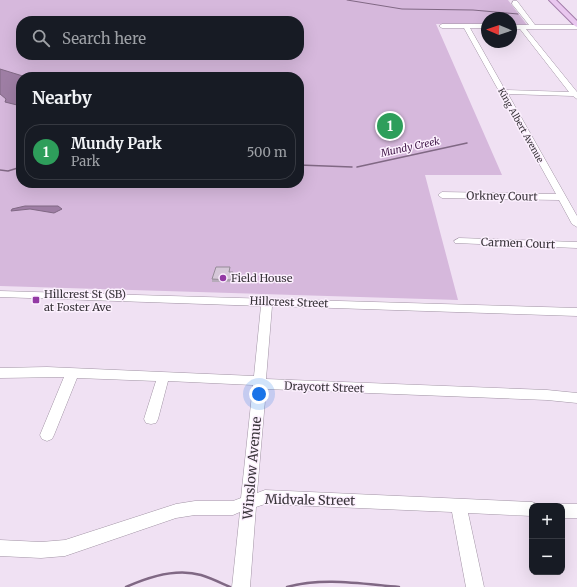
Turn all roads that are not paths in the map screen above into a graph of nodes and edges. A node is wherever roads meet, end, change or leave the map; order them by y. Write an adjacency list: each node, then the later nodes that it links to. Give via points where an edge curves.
1 (552, 0): 6 (main road)
2 (515, 2): 9 (street)
3 (442, 26): 4 (street)
4 (466, 26): 5 (street); 10 (street, King Albert Avenue)
5 (481, 26)
6 (577, 26): 9 (street)
7 (517, 27): 8 (street)
8 (522, 27): 9 (street); 11 (street)
9 (533, 27)
10 (503, 92): 11 (street); 13 (street, King Albert Avenue)
11 (576, 95)
12 (442, 195): 13 (street, Orkney Court)
13 (562, 198): 14 (street, King Albert Avenue)
14 (577, 224)
15 (459, 241): 16 (street, Carmen Court)
16 (577, 244)
17 (0, 294): 18 (street, Hillcrest Street)
18 (267, 302): 19 (street, Hillcrest Street); 23 (street, Winslow Avenue)
19 (577, 312)
20 (0, 373): 21 (street, Draycott Street)
21 (72, 374): 22 (street, Draycott Street); 26 (street)
22 (163, 378): 23 (street, Draycott Street, via 250,380); 25 (street)
23 (260, 383): 24 (street, Draycott Street); 27 (street, Winslow Avenue)
24 (577, 398)
25 (151, 419)
26 (47, 435)
27 (250, 503): 28 (street, Midvale Street, via 265,497); 32 (street, Midvale Street, via 233,508 176,511 65,548); 33 (street, Winslow Avenue)
28 (459, 506): 29 (street, Midvale Street); 34 (street)
29 (529, 509)
30 (565, 511): 31 (street)
31 (577, 511)
32 (0, 548)
33 (241, 587)
34 (474, 587)

